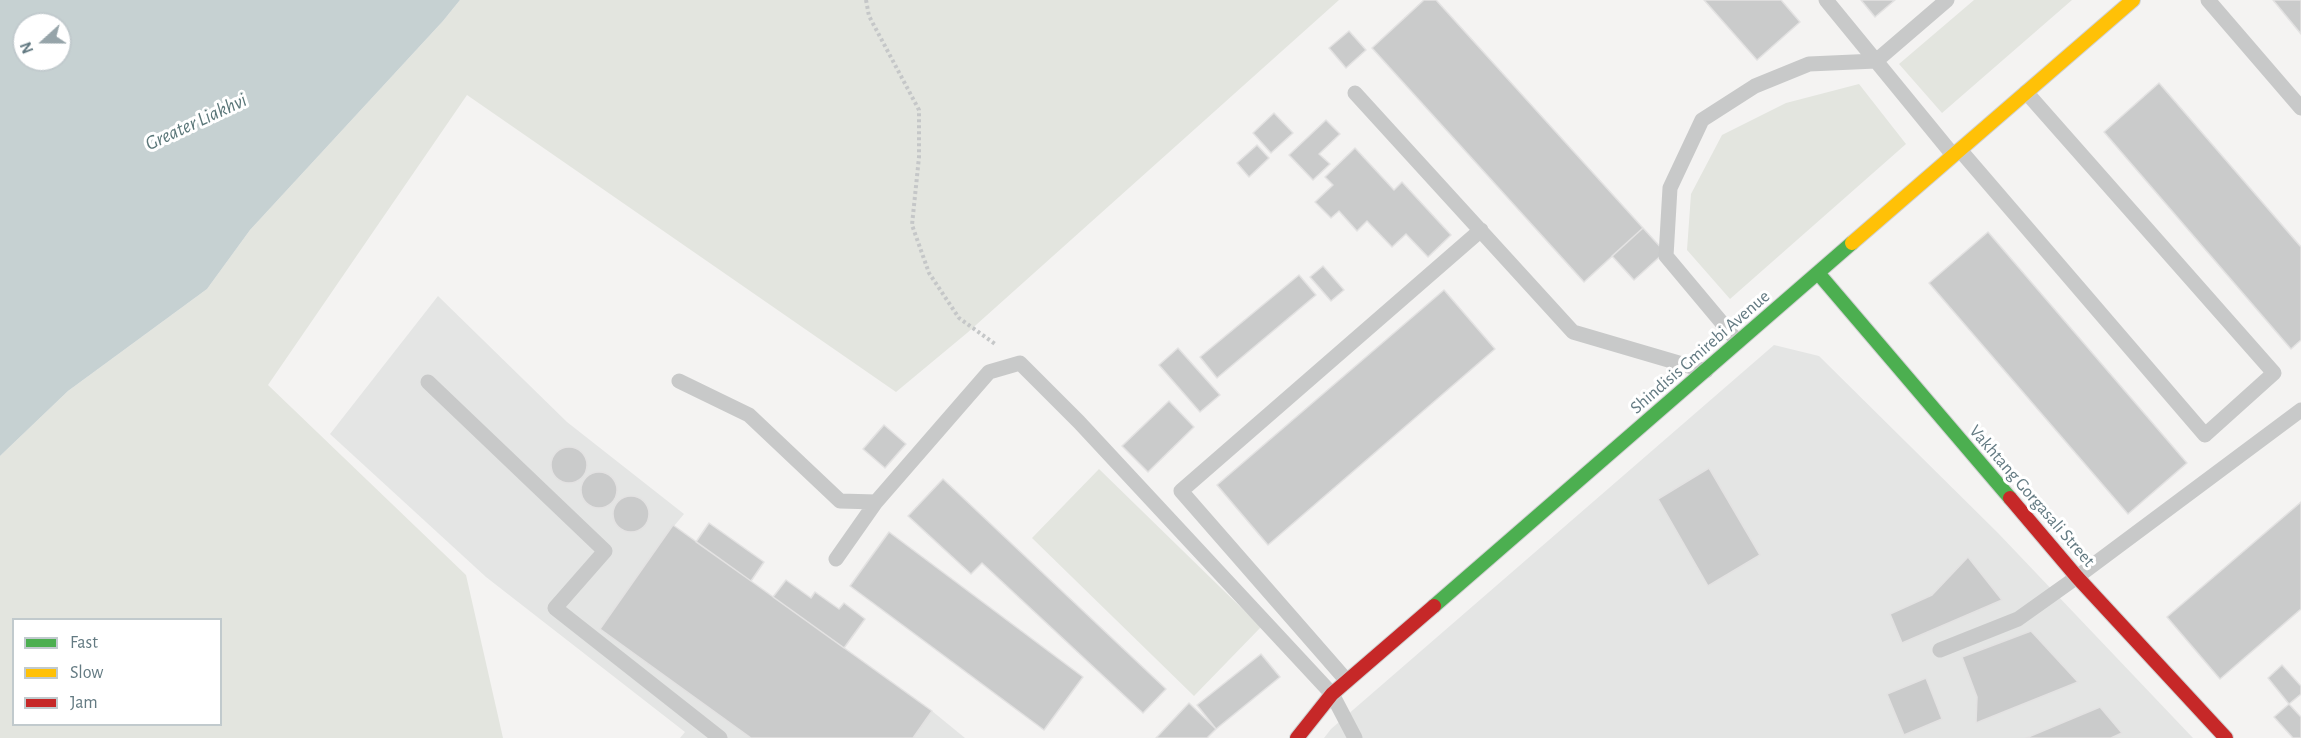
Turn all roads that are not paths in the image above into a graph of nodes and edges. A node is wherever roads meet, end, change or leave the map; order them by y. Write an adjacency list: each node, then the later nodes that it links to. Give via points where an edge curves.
1 (1826, 0): 5 (lane)
2 (1947, 0): 5 (lane)
3 (2133, 0): 6 (main road, Shindisis Gmirebi Avenue)
4 (2208, 0): 8 (lane)
5 (1876, 61): 9 (lane); 12 (lane, via 1809,64 1755,86 1702,120 1670,188 1666,256)
6 (2026, 92): 9 (main road, Shindisis Gmirebi Avenue); 9 (lane, via 2274,374 2205,435)
7 (1355, 93): 10 (lane)
8 (2301, 108)
9 (1956, 153): 11 (main road, Shindisis Gmirebi Avenue)
10 (1480, 230): 13 (lane, via 1572,332); 21 (lane, via 1181,491)
11 (1818, 273): 12 (main road, Shindisis Gmirebi Avenue); 19 (main road, Vakhtang Gorgasali Street)
12 (1738, 342): 13 (main road, Shindisis Gmirebi Avenue)
13 (1706, 371): 21 (main road, Shindisis Gmirebi Avenue)
14 (679, 381): 17 (lane, via 749,415 840,501)
15 (428, 382): 23 (lane, via 605,551 555,608)
16 (2301, 410): 19 (lane)
17 (876, 502): 18 (lane); 22 (lane, via 988,372 1020,363)
18 (836, 559)
19 (2077, 577): 20 (lane, via 2018,619); 26 (main road, Vakhtang Gorgasali Street)
20 (1940, 650)
21 (1347, 681): 22 (main road, Shindisis Gmirebi Avenue)
22 (1332, 693): 24 (main road, Shindisis Gmirebi Avenue); 25 (lane)
23 (720, 738)
24 (1298, 738)
25 (1355, 738)
26 (2226, 738)

